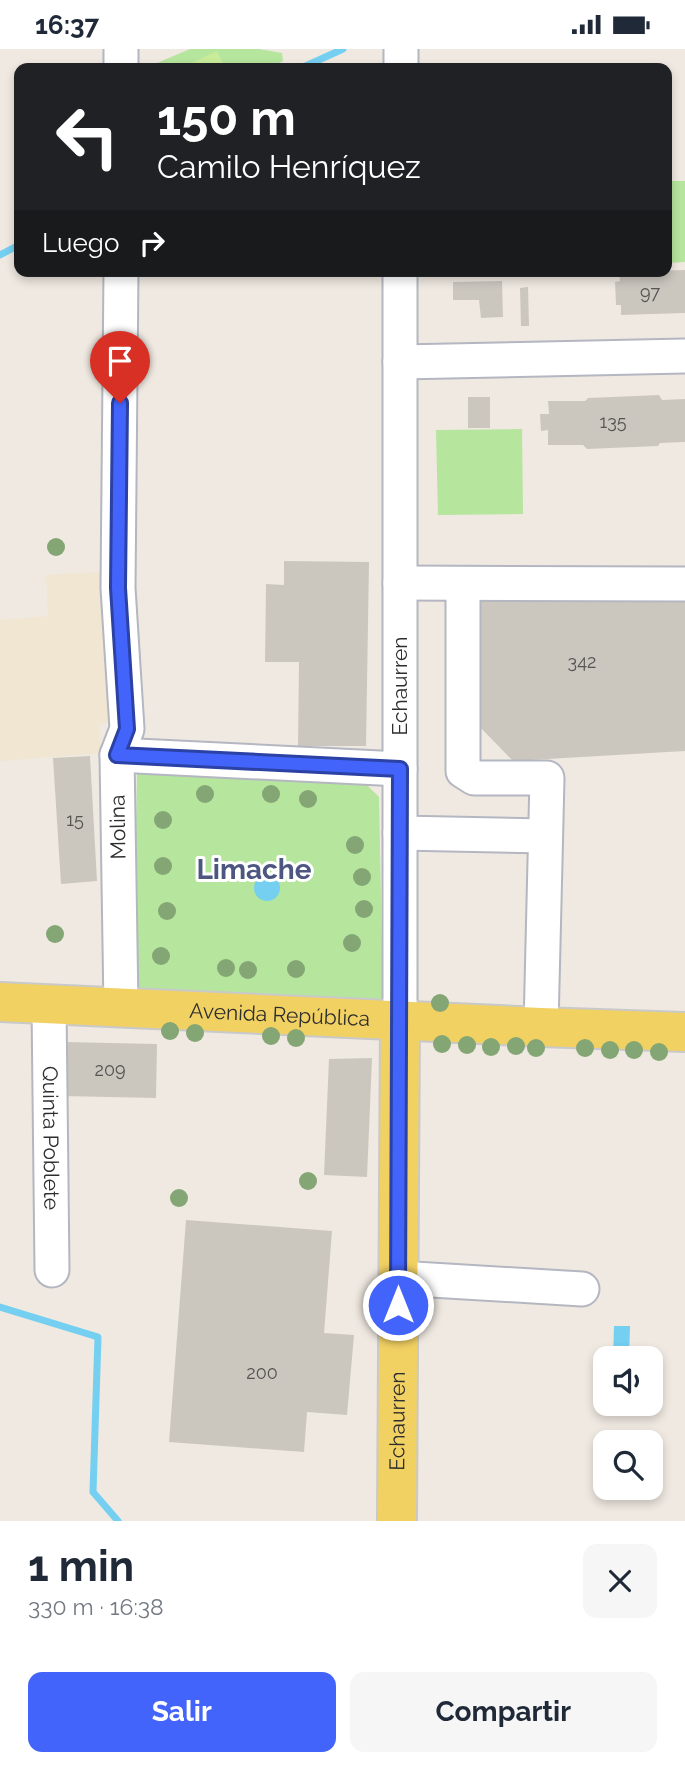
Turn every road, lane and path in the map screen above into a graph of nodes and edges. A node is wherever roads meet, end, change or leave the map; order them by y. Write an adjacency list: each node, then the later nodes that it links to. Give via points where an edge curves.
1 (121, 277): 8 (street, Molina, via 118,588 127,729)
2 (400, 277): 4 (street, Echaurren)
3 (685, 356): 4 (street)
4 (400, 362): 5 (street, Echaurren)
5 (400, 583): 6 (street); 9 (street, Echaurren)
6 (463, 584): 7 (street); 11 (street, via 463,771 474,778 547,778)
7 (685, 585)
8 (117, 755): 9 (street); 14 (street, Molina)
9 (400, 769): 10 (street, Echaurren)
10 (400, 833): 11 (street); 15 (street, Echaurren)
11 (545, 836): 16 (street)
12 (0, 1002): 13 (main road, Avenida República)
13 (49, 1005): 14 (main road, Avenida República); 18 (street, Quinta Poblete)
14 (121, 1007): 15 (main road, Avenida República)
15 (400, 1020): 16 (main road, Avenida República); 19 (main road, Echaurren)
16 (541, 1027): 17 (main road, Avenida República)
17 (685, 1032)
18 (52, 1270)
19 (398, 1278): 20 (street); 21 (main road, Echaurren)
20 (582, 1289)
21 (397, 1521)

